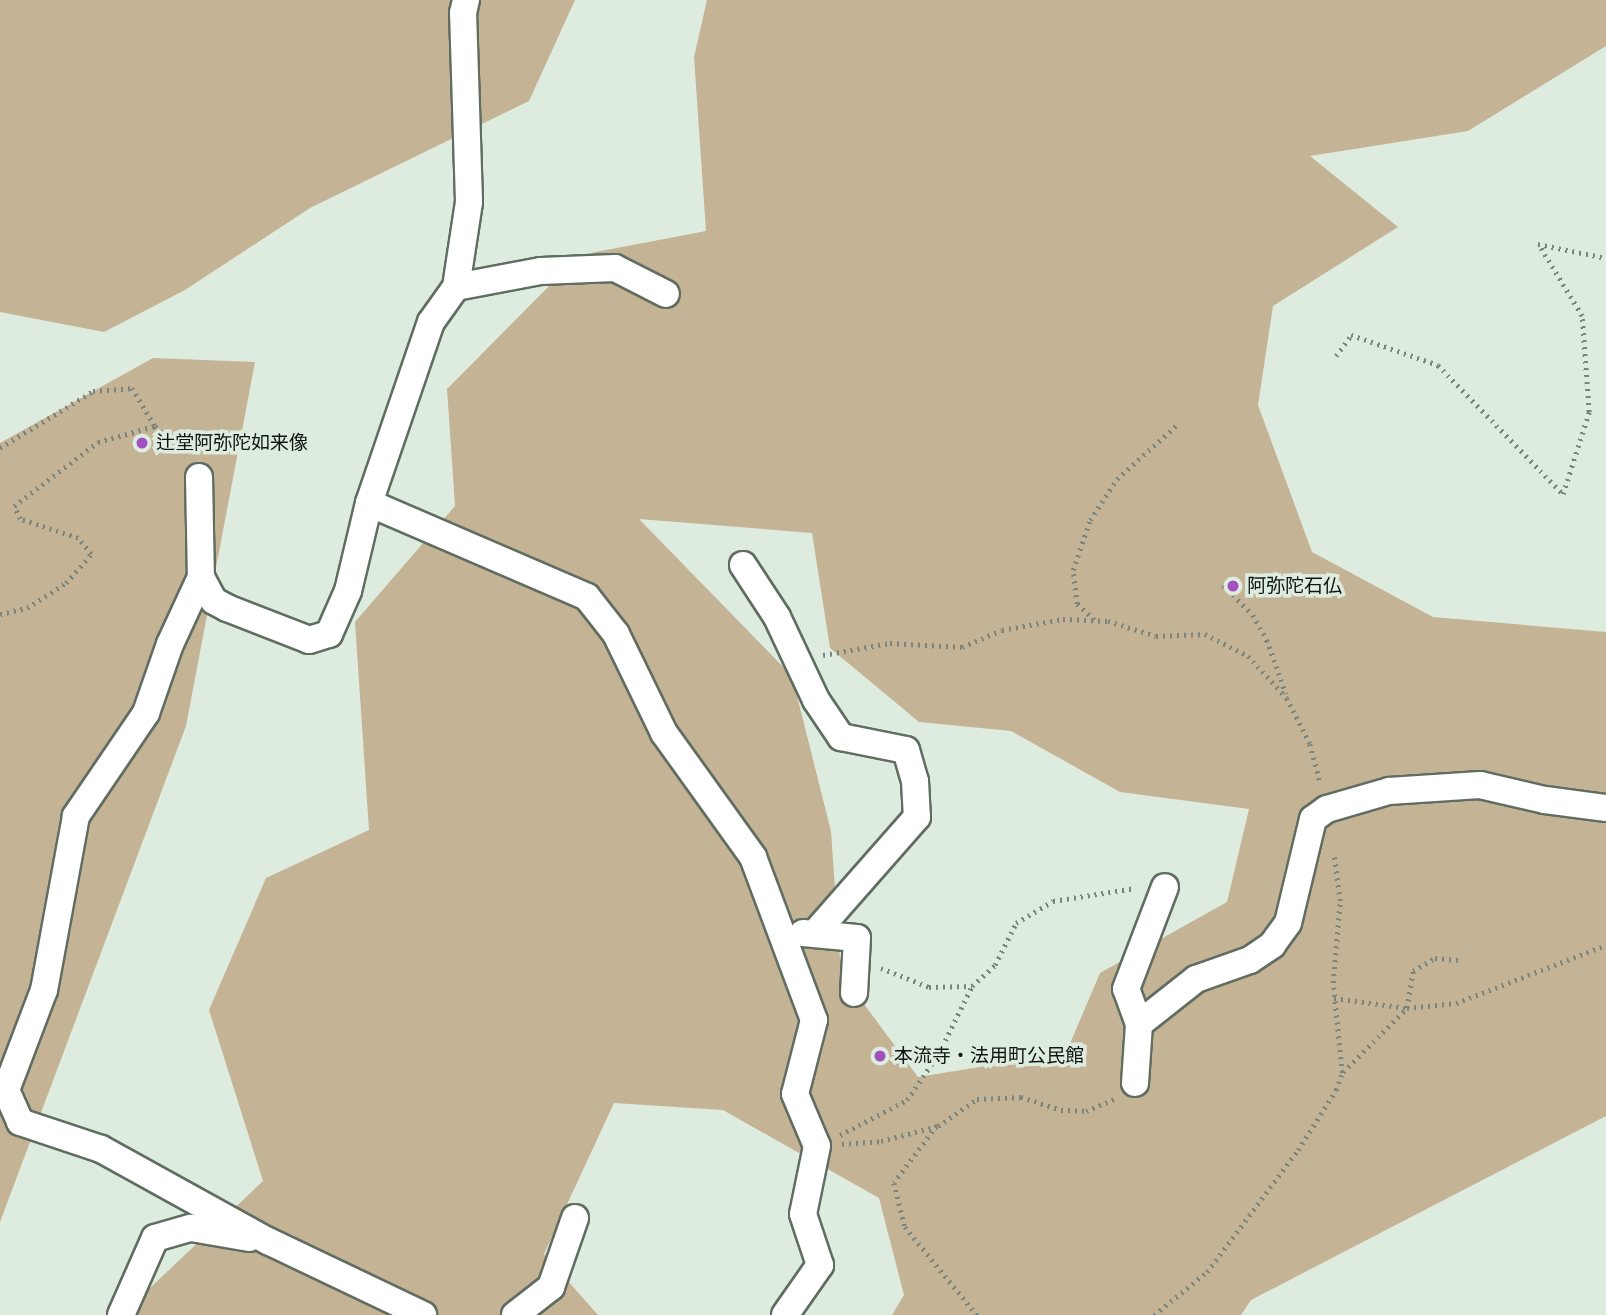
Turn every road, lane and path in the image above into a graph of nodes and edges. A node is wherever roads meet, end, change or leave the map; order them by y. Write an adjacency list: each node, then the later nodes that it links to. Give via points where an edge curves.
1 (466, 0): 3 (street, via 469,202)
2 (1606, 258): 5 (path, via 1538,244 1582,316 1589,412 1563,494 1438,365 1351,335)
3 (456, 287): 4 (street, via 541,271 615,268); 10 (street, via 432,322)
4 (666, 294)
5 (1336, 356)
6 (1179, 423): 15 (path, via 1116,479 1090,520 1073,570 1077,604)
7 (155, 426): 8 (path, via 132,388 93,391); 9 (path, via 182,448); 14 (path, via 98,442 14,506 20,519 78,538 91,554 65,583 27,608)
8 (0, 449)
9 (199, 477): 12 (street)
10 (369, 503): 12 (street, via 348,591 329,634 309,640 227,608 215,601); 21 (street, via 587,597 616,634 664,733 752,857)
11 (743, 565): 16 (street, via 777,617)
12 (201, 577): 35 (street, via 170,644 146,713 76,816 44,990 6,1090 20,1122 101,1149)
13 (1223, 585): 17 (path, via 1263,631)
14 (0, 614)
15 (1095, 620): 16 (path, via 1063,619 1002,630 962,647 890,643); 17 (path, via 1156,636 1205,634 1248,656)
16 (796, 657): 22 (street, via 816,700 841,737 906,750 915,781 917,817)
17 (1287, 698): 18 (path, via 1310,744)
18 (1327, 808): 19 (street, via 1389,791 1480,785); 27 (path, via 1340,901); 29 (street, via 1313,818 1288,923 1272,945 1250,960 1196,979)
19 (1606, 808)
20 (1165, 887): 25 (path, via 1123,888 1054,901 1016,923 995,965); 29 (street, via 1126,989)
21 (784, 933): 22 (street); 33 (street, via 795,977 814,1020 795,1094)
22 (815, 933): 26 (street, via 857,937)
23 (1606, 945): 28 (path, via 1456,1003)
24 (1458, 960): 28 (path, via 1436,958 1413,971)
25 (972, 986): 26 (path, via 929,987 881,967); 33 (path, via 939,1053 907,1100)
26 (854, 993)
27 (1334, 998): 28 (path); 30 (path)
28 (1407, 1008): 30 (path)
29 (1139, 1024): 31 (street)
30 (1342, 1073): 41 (path, via 1298,1150 1207,1272)
31 (1135, 1083): 32 (path, via 1112,1101 1086,1111 1061,1110 1021,1097 976,1099)
32 (937, 1126): 33 (path, via 881,1141); 40 (path, via 894,1183 905,1227)
33 (817, 1146): 39 (street, via 803,1214 820,1265)
34 (575, 1218): 38 (street, via 551,1287)
35 (268, 1241): 36 (street, via 191,1228 155,1238); 37 (street)
36 (121, 1315)
37 (423, 1315)
38 (515, 1315)
39 (785, 1315)
40 (976, 1315)
41 (1154, 1315)

